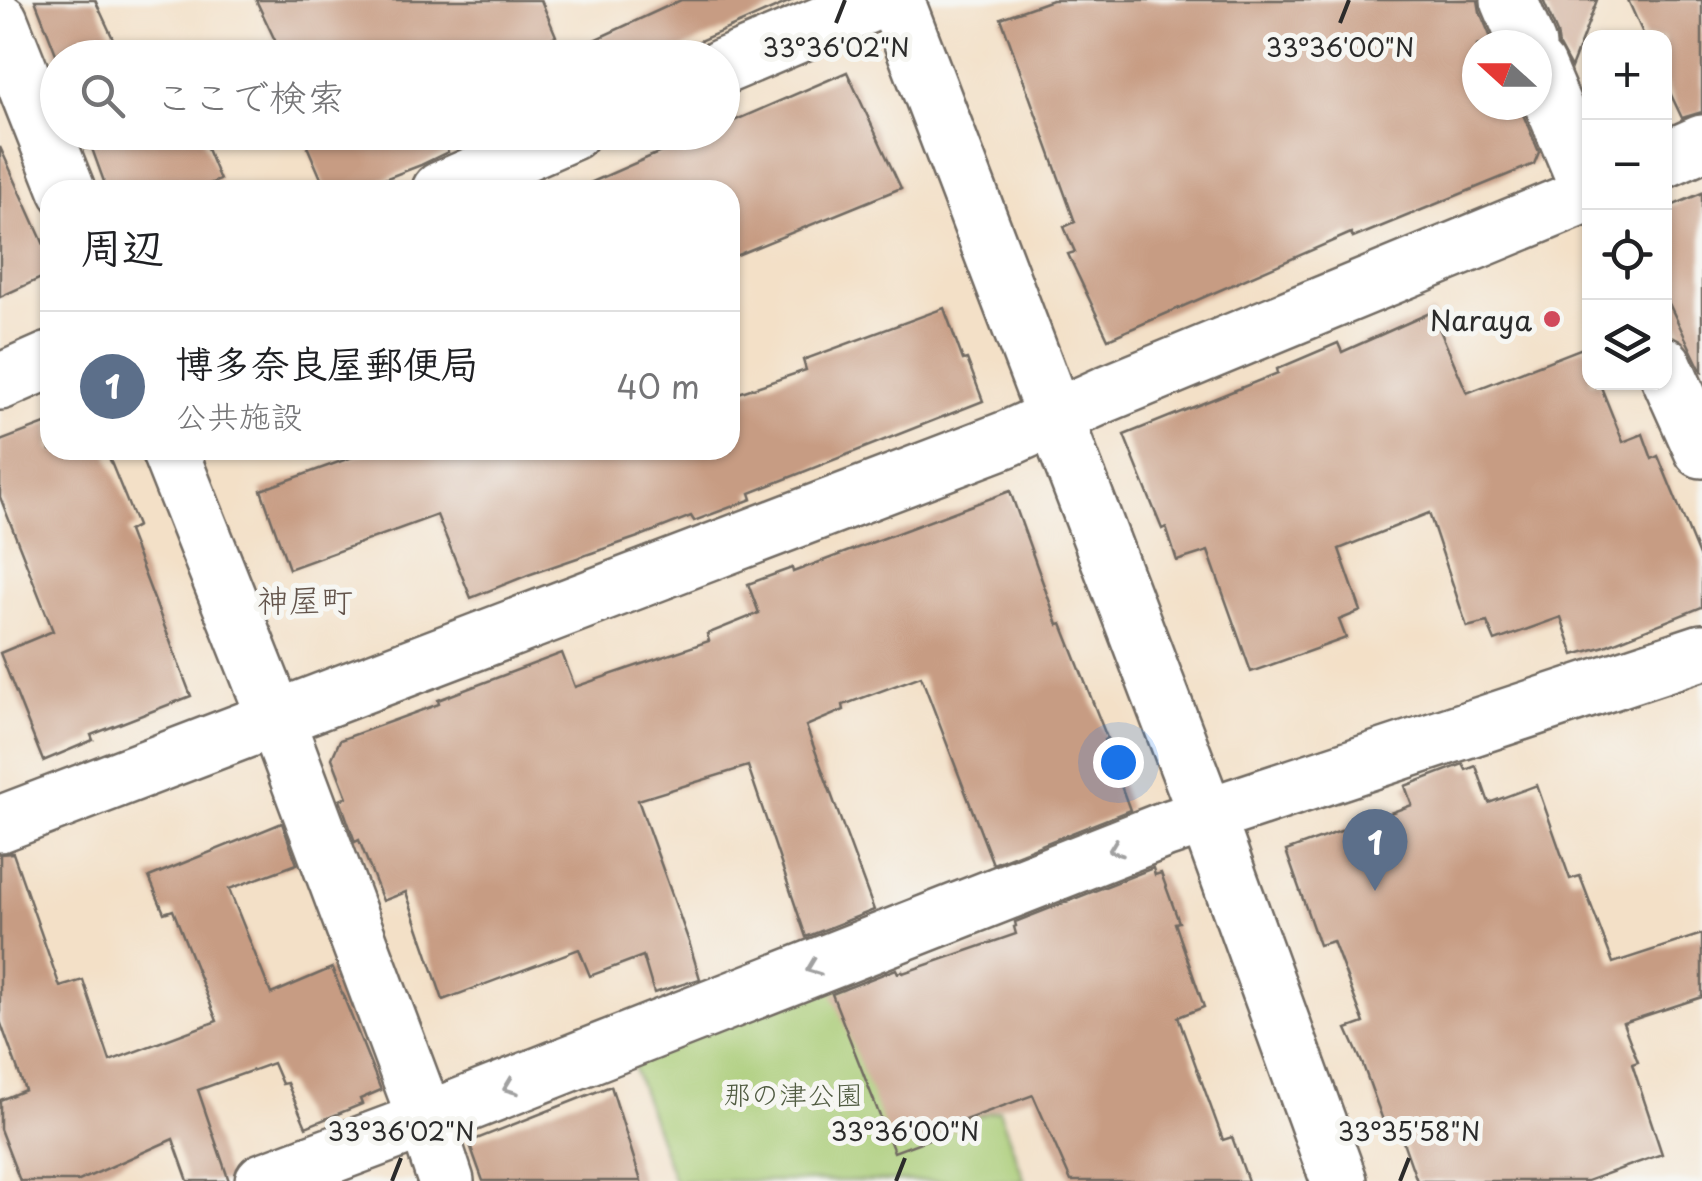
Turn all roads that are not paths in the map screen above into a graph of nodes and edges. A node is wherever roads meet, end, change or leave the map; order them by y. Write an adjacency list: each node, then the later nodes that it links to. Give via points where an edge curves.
1 (880, 0): 6 (street)
2 (896, 0): 20 (street)
3 (1509, 0): 5 (street)
4 (0, 21): 8 (street)
5 (1522, 30)
6 (740, 59)
7 (1552, 103): 13 (street)
8 (40, 122)
9 (1702, 143): 12 (street)
10 (51, 150): 14 (street)
11 (531, 150): 15 (street)
12 (1672, 156)
13 (1582, 174)
14 (63, 180)
15 (463, 180)
16 (1582, 196): 20 (street)
17 (40, 364): 18 (street)
18 (0, 382)
19 (1672, 383): 21 (street)
20 (1056, 417): 24 (street); 25 (street)
21 (1702, 450)
22 (174, 460): 24 (street)
23 (1702, 652): 25 (street)
24 (276, 719): 26 (street); 27 (street)
25 (1207, 817): 27 (street, one-way to 27); 30 (street)
26 (0, 824)
27 (426, 1120): 28 (street); 29 (street)
28 (263, 1181)
29 (446, 1181)
30 (1339, 1181)

